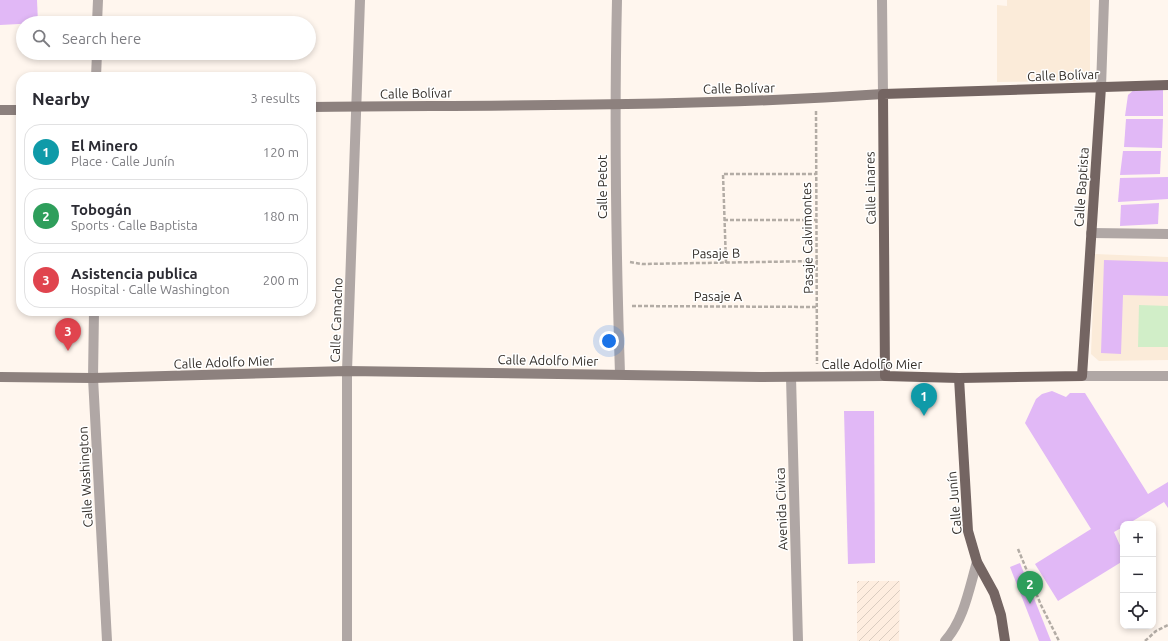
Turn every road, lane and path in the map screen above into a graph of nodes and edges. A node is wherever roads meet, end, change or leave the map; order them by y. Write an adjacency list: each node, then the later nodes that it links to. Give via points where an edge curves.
1 (98, 0): 6 (street)
2 (360, 0): 14 (street, Calle Camacho)
3 (617, 0): 13 (street, Calle Petot)
4 (882, 0): 11 (street, Calle Linares)
5 (1104, 0): 10 (street, Calle Baptista)
6 (97, 16)
7 (97, 60): 8 (street)
8 (96, 72)
9 (1168, 85): 10 (main road, Calle Bolívar)
10 (1101, 87): 11 (main road, Calle Bolívar); 21 (main road, Calle Baptista)
11 (883, 94): 12 (main road, Calle Bolívar); 32 (main road, Calle Linares)
12 (816, 99): 13 (main road, Calle Bolívar); 18 (path, Pasaje Calvimontes)
13 (614, 104): 14 (main road, Calle Bolívar); 23 (street, Calle Petot)
14 (356, 106): 15 (main road, Calle Bolívar); 29 (street, Calle Camacho)
15 (316, 107)
16 (0, 110): 17 (main road)
17 (16, 110)
18 (816, 174): 19 (path, via 724,174); 20 (path, Pasaje Calvimontes)
19 (724, 220): 20 (path); 25 (path)
20 (817, 220): 24 (path, Pasaje Calvimontes)
21 (1091, 233): 22 (street); 33 (main road, Calle Baptista)
22 (1168, 234)
23 (616, 261): 25 (path, Pasaje B, via 642,264); 26 (street, Calle Petot)
24 (818, 261): 25 (path, Pasaje B); 27 (path, Pasaje Calvimontes)
25 (726, 263)
26 (618, 306): 27 (path, Pasaje A); 30 (street, Calle Petot)
27 (818, 307): 31 (path, Pasaje Calvimontes)
28 (94, 316): 37 (street, Calle Washington)
29 (347, 371): 30 (main road, Calle Adolfo Mier); 37 (main road, Calle Adolfo Mier); 43 (street, Calle Camacho)
30 (620, 374): 36 (main road, Calle Adolfo Mier)
31 (817, 376): 32 (main road, Calle Adolfo Mier); 36 (main road, Calle Adolfo Mier)
32 (885, 376): 38 (main road, Calle Adolfo Mier)
33 (1082, 376): 34 (street, Calle Adolfo Mier); 38 (main road, Calle Adolfo Mier)
34 (1168, 376)
35 (0, 377): 37 (main road, Calle Adolfo Mier)
36 (791, 377): 44 (street, Avenida Civica)
37 (93, 378): 42 (street, Calle Washington)
38 (959, 378): 40 (main road, Calle Junín, via 968,532)
39 (1018, 549): 47 (path)
40 (977, 562): 45 (street, via 964,608 952,634); 46 (main road, via 994,593 1001,614)
41 (1168, 624): 48 (path)
42 (107, 641)
43 (347, 641)
44 (798, 641)
45 (945, 641)
46 (1005, 641)
47 (1059, 641)
48 (1145, 641)

